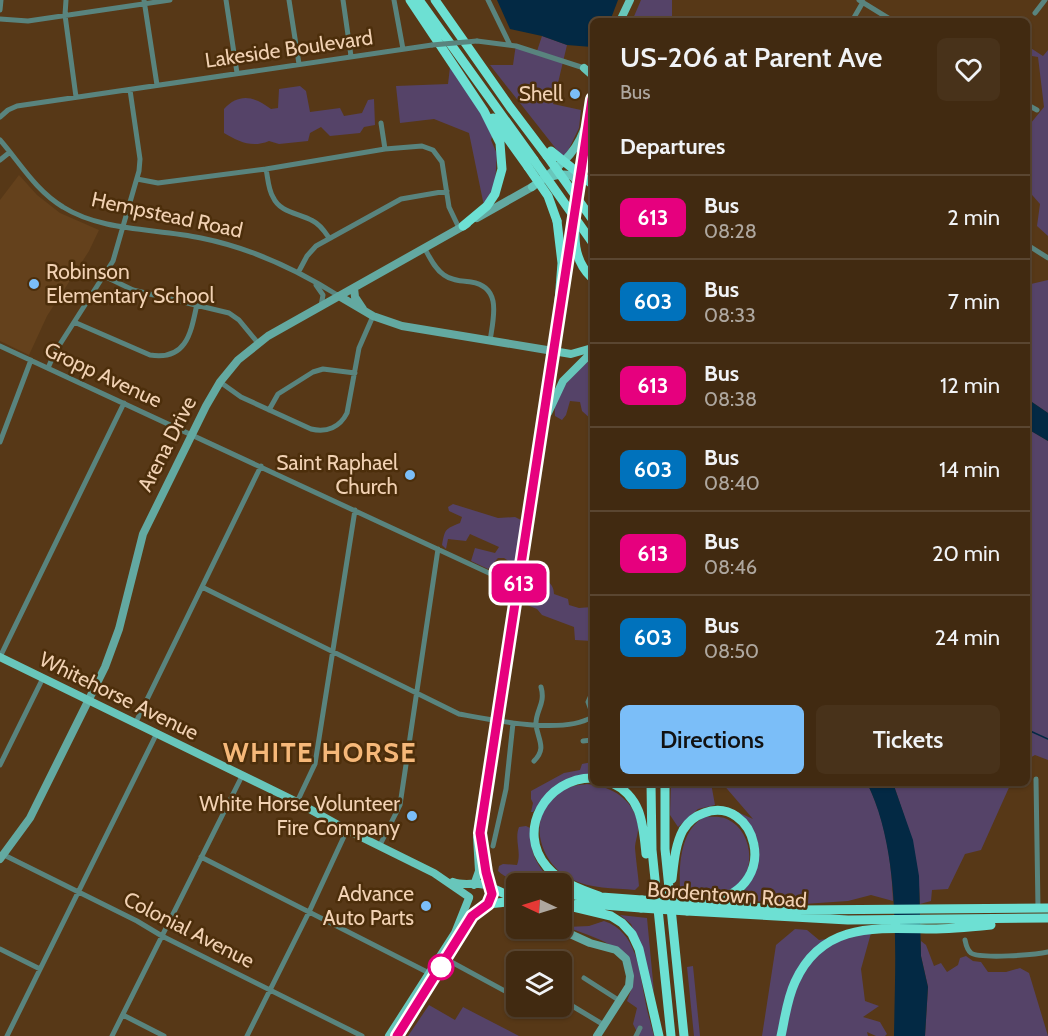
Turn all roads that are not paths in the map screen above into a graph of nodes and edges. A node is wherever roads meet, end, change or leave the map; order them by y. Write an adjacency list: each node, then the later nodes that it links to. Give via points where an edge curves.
1 (1, 0): 16 (street)
2 (66, 0): 18 (street)
3 (170, 0): 15 (street)
4 (226, 0): 28 (street)
5 (289, 0): 26 (street)
6 (343, 0): 25 (street)
7 (394, 0): 24 (street)
8 (410, 0): 29 (highway)
9 (419, 0): 46 (highway)
10 (435, 0): 43 (highway, via 510,107)
11 (488, 0): 23 (street)
12 (630, 0): 19 (main road)
13 (1045, 0): 17 (street)
14 (861, 1): 20 (street); 21 (street)
15 (144, 2): 18 (street); 30 (street)
16 (0, 10)
17 (1035, 13)
18 (65, 15): 22 (street, via 21,21); 32 (street)
19 (621, 18)
20 (853, 18)
21 (888, 18)
22 (0, 19)
23 (510, 45): 24 (street, Lakeside Boulevard, bridge, via 477,41); 27 (street, Lakeside Boulevard)
24 (403, 49): 25 (street, Lakeside Boulevard)
25 (351, 56): 26 (street, Lakeside Boulevard)
26 (299, 64): 28 (street, Lakeside Boulevard)
27 (588, 67)
28 (237, 73): 30 (street, Lakeside Boulevard)
29 (465, 81): 46 (highway); 56 (highway, via 498,136 503,161 492,200)
30 (157, 85): 31 (street, Lakeside Boulevard)
31 (130, 90): 32 (street, Lakeside Boulevard); 48 (street, via 140,159)
32 (76, 97): 37 (street, Lakeside Boulevard, via 17,106)
33 (1030, 106): 35 (street)
34 (590, 108): 50 (main road, via 574,151)
35 (1037, 110)
36 (590, 115): 44 (main road)
37 (0, 117)
38 (381, 123): 41 (street)
39 (0, 140): 42 (street, Hempstead Road)
40 (590, 145): 44 (main road)
41 (385, 149): 47 (street); 51 (street, via 416,146 433,150 442,162)
42 (10, 152): 45 (street); 55 (street, Hempstead Road, via 37,186 62,207)
43 (549, 154): 49 (highway, bridge); 54 (highway, bridge)
44 (584, 159): 52 (main road)
45 (0, 160)
46 (531, 164): 58 (highway, bridge); 72 (highway, bridge, via 557,221 562,263)
47 (266, 169): 48 (street, via 158,183); 57 (street, via 276,202 314,221)
48 (137, 179): 55 (street)
49 (590, 183)
50 (532, 187): 52 (main road, via 549,177 568,174 577,181); 56 (main road, Arena Drive)
51 (447, 191): 56 (street, via 449,207); 57 (street, via 401,199)
52 (578, 196): 53 (main road)
53 (576, 210): 64 (highway, via 576,254); 72 (main road)
54 (590, 216)
55 (123, 226): 62 (street, Hempstead Road, via 221,242); 63 (street, via 113,261)
56 (461, 227): 60 (main road, Arena Drive)
57 (330, 238): 62 (street, via 311,251)
58 (590, 239)
59 (1030, 247): 61 (street)
60 (425, 249): 66 (main road, Arena Drive); 73 (street, via 443,275 477,283 490,292 495,308)
61 (1048, 258)
62 (299, 271): 65 (street, Hempstead Road)
63 (104, 276): 68 (street, via 133,290); 71 (street)
64 (590, 276)
65 (311, 279): 67 (street, Hempstead Road); 69 (street, via 322,291)
66 (354, 288): 67 (main road, Arena Drive); 70 (main road)
67 (339, 296): 69 (main road, Arena Drive); 70 (main road, Hempstead Road)
68 (197, 304): 71 (street, via 188,340 162,356 150,355); 74 (street, via 234,316)
69 (321, 306): 74 (main road, Arena Drive)
70 (369, 314): 73 (main road, Hempstead Road, via 415,329); 81 (street)
71 (74, 322): 80 (street)
72 (557, 327): 77 (main road)
73 (490, 341): 77 (main road, Hempstead Road)
74 (258, 343): 82 (main road, Arena Drive)
75 (0, 346): 79 (street, Gropp Avenue)
76 (590, 350): 77 (main road, via 571,354)
77 (553, 351): 85 (main road)
78 (590, 352): 85 (main road, via 558,389)
79 (31, 360): 80 (street, Gropp Avenue); 87 (street)
80 (48, 368): 83 (street, Gropp Avenue)
81 (355, 373): 84 (street, via 323,369 313,372 278,394); 84 (street, via 347,413 333,428 311,429)
82 (220, 382): 84 (street); 86 (main road, Arena Drive)
83 (124, 403): 86 (street, Gropp Avenue); 94 (street)
84 (268, 410)
85 (543, 433): 92 (main road)
86 (192, 434): 88 (street, Gropp Avenue); 98 (main road, Arena Drive, via 143,534 119,629)
87 (0, 442)
88 (261, 466): 89 (street, Gropp Avenue); 91 (street)
89 (355, 510): 90 (street, Gropp Avenue); 93 (street)
90 (438, 549): 92 (street, Gropp Avenue); 97 (street)
91 (202, 587): 93 (street); 102 (street)
92 (519, 587): 100 (main road)
93 (333, 652): 97 (street); 115 (street, via 315,764)
94 (0, 657): 95 (main road, Whitehorse Avenue)
95 (43, 678): 98 (main road, Whitehorse Avenue); 108 (street)
96 (541, 687): 103 (street, via 543,702)
97 (416, 693): 100 (street, via 459,714); 118 (street, via 400,805)
98 (88, 701): 102 (main road, Whitehorse Avenue); 120 (main road, Arena Drive, via 30,819)
99 (590, 716): 103 (street, via 574,724)
100 (498, 722): 101 (street); 117 (main road)
101 (513, 723): 103 (street); 119 (street, via 506,789)
102 (135, 724): 104 (main road, Whitehorse Avenue)
103 (536, 724): 107 (street, via 542,745)
104 (156, 735): 109 (main road, Whitehorse Avenue); 125 (street)
105 (590, 740): 106 (street)
106 (583, 741)
107 (534, 761)
108 (0, 765)
109 (242, 776): 115 (main road, Whitehorse Avenue); 121 (street)
110 (590, 778): 128 (highway, via 569,782 551,794 538,812 535,835 540,856 554,874)
111 (1036, 779): 140 (street)
112 (616, 786): 157 (highway, via 631,796 641,816)
113 (651, 786): 157 (highway, via 651,842)
114 (664, 786): 129 (highway)
115 (297, 802): 116 (main road, Whitehorse Avenue)
116 (347, 830): 118 (main road, Whitehorse Avenue); 139 (street)
117 (480, 833): 123 (main road, via 479,871); 124 (main road)
118 (380, 845): 122 (main road, Whitehorse Avenue)
119 (493, 846)
120 (1, 856): 125 (street, Colonial Avenue)
121 (201, 857): 139 (street); 144 (street)
122 (447, 880): 123 (main road, Whitehorse Avenue); 130 (main road, Whitehorse Avenue)
123 (474, 885): 124 (main road, via 484,883); 130 (main road)
124 (490, 887): 126 (highway); 135 (main road, via 492,898)
125 (78, 892): 144 (street, Colonial Avenue); 149 (street)
126 (506, 894)
127 (572, 895): 128 (highway, Bordentown Road)
128 (599, 896): 133 (highway, Bordentown Road)
129 (669, 896): 134 (highway, via 677,846 686,825 702,813 726,812 741,821 749,832 755,850 754,864 745,883 735,892); 171 (highway)
130 (469, 897): 135 (main road, via 475,906); 148 (main road)
131 (506, 902): 135 (highway)
132 (572, 903): 133 (highway, Bordentown Road)
133 (641, 904): 137 (highway, Bordentown Road, bridge)
134 (702, 904): 137 (highway, Bordentown Road); 141 (highway, Bordentown Road, via 891,910)
135 (486, 905): 148 (main road, via 472,916)
136 (572, 906): 169 (highway, via 611,916 632,934)
137 (686, 907): 142 (highway, Bordentown Road)
138 (1048, 908): 140 (highway)
139 (309, 912): 150 (street); 152 (street)
140 (1042, 915): 141 (highway); 141 (highway)
141 (936, 920): 142 (highway)
142 (890, 924): 172 (highway, via 843,935 812,957 792,989)
143 (572, 935): 154 (main road, via 623,955 630,976)
144 (162, 936): 152 (street, Colonial Avenue); 156 (street)
145 (965, 940): 147 (street, via 970,952 986,955)
146 (0, 949): 149 (street)
147 (1048, 951)
148 (443, 958): 150 (main road); 153 (street)
149 (40, 969): 160 (street)
150 (432, 974): 165 (main road); 166 (main road)
151 (585, 978): 154 (street)
152 (270, 990): 163 (street); 164 (street, Colonial Avenue)
153 (506, 992)
154 (620, 1001): 158 (main road)
155 (572, 1006): 158 (street)
156 (123, 1015): 161 (street); 162 (street)
157 (669, 1022): 170 (highway)
158 (604, 1025): 167 (main road)
159 (640, 1028): 168 (street)
160 (7, 1036)
161 (112, 1036)
162 (164, 1036)
163 (247, 1036)
164 (362, 1036)
165 (389, 1036)
166 (397, 1036)
167 (597, 1036)
168 (636, 1036)
169 (659, 1036)
170 (671, 1036)
171 (684, 1036)
172 (781, 1036)

